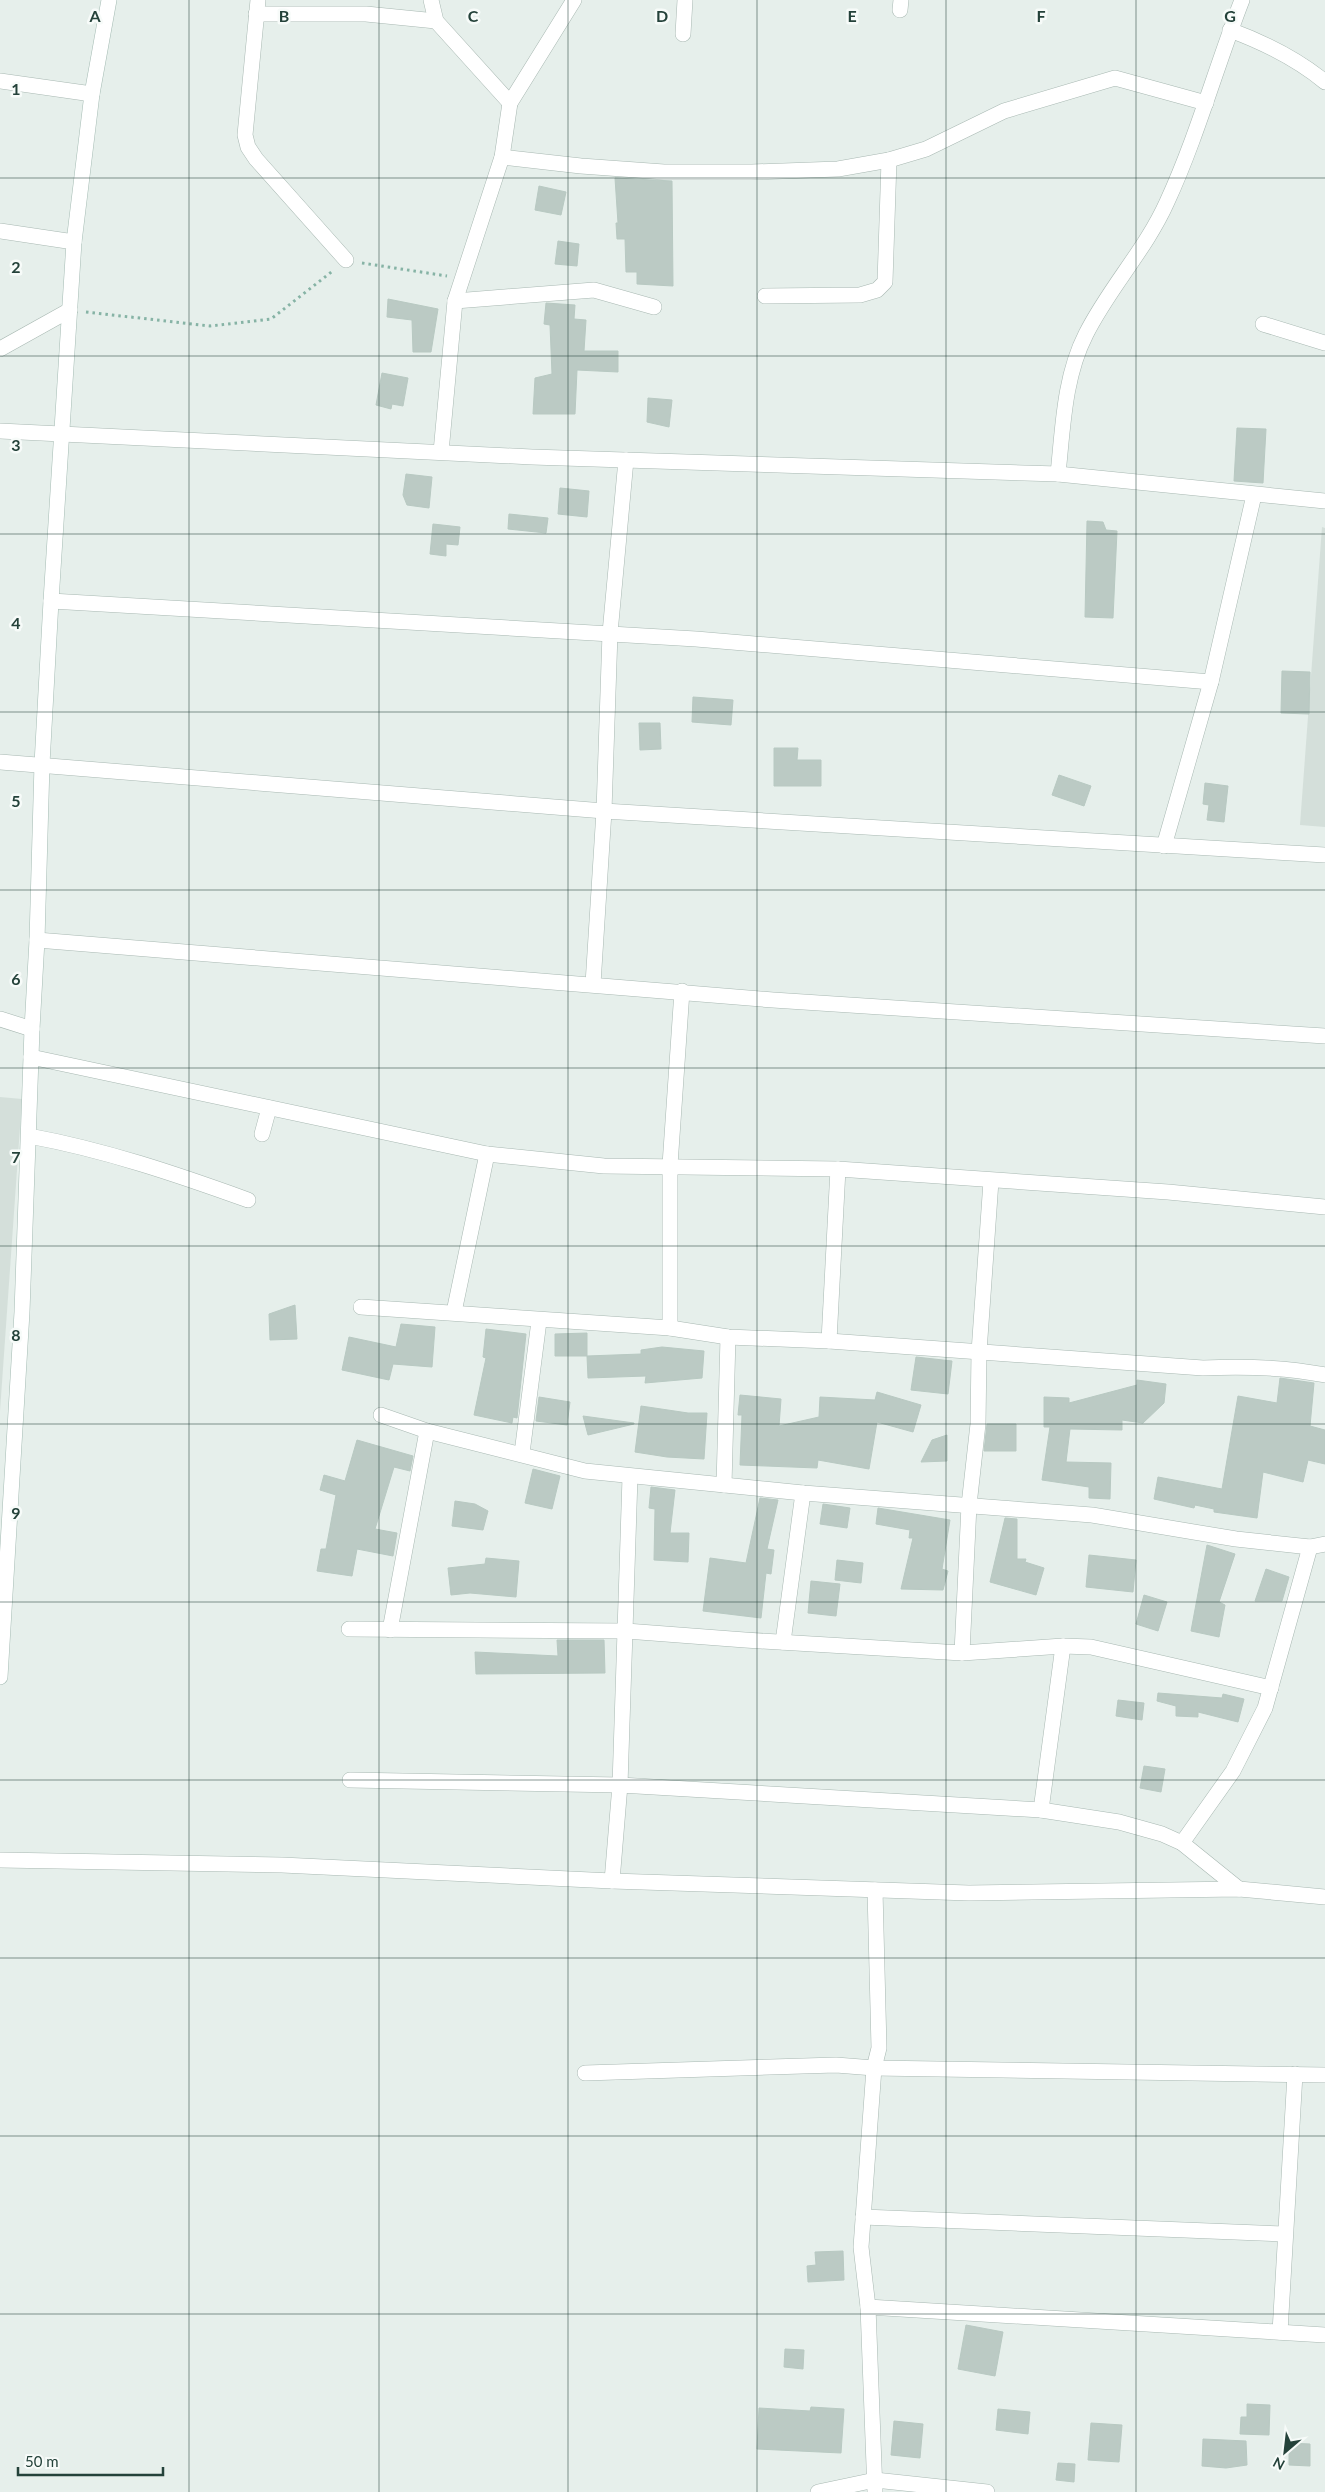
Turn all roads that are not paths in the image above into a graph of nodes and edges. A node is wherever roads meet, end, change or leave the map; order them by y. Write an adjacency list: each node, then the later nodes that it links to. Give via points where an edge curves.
1 (109, 0): 12 (street)
2 (431, 0): 7 (street)
3 (574, 0): 14 (street)
4 (685, 0): 9 (street)
5 (1242, 0): 8 (street)
6 (257, 7): 7 (street); 19 (street, via 245,135 248,147)
7 (436, 21): 14 (street)
8 (1230, 30): 11 (street, via 1269,45 1302,63); 13 (street)
9 (684, 34)
10 (0, 81): 12 (street)
11 (1325, 82)
12 (92, 94): 18 (street)
13 (1206, 103): 16 (street, via 1115,78 1004,111 926,149); 31 (street, via 1167,204 1086,334 1066,400)
14 (510, 104): 15 (street)
15 (502, 157): 16 (street, via 664,172 838,169); 21 (street)
16 (889, 160): 20 (street, via 885,282 878,290 860,295)
17 (0, 231): 18 (street)
18 (74, 242): 23 (street)
19 (346, 260)
20 (765, 296)
21 (455, 301): 22 (street, via 594,290); 29 (street)
22 (654, 306)
23 (70, 310): 26 (street); 28 (street)
24 (1263, 324): 25 (street)
25 (1325, 343)
26 (0, 349)
27 (0, 431): 28 (street)
28 (63, 435): 29 (street); 34 (street)
29 (442, 452): 30 (street)
30 (626, 460): 31 (street); 35 (street)
31 (1058, 474): 32 (street)
32 (1254, 495): 33 (street); 36 (street)
33 (1325, 501)
34 (51, 601): 35 (street); 38 (street)
35 (610, 633): 36 (street); 39 (street)
36 (1211, 682): 40 (street)
37 (0, 762): 38 (street)
38 (42, 764): 39 (street); 42 (street)
39 (604, 811): 40 (street); 43 (street)
40 (1164, 846): 41 (street)
41 (1325, 855)
42 (37, 940): 43 (street); 46 (street)
43 (593, 984): 44 (street)
44 (682, 992): 47 (street); 53 (street)
45 (0, 1018): 46 (street)
46 (32, 1029): 48 (street)
47 (1325, 1036)
48 (31, 1057): 49 (street); 51 (street)
49 (269, 1108): 50 (street); 52 (street)
50 (262, 1134)
51 (29, 1136): 56 (street, via 77,1145 156,1167); 81 (street)
52 (487, 1154): 53 (street, via 604,1166); 59 (street)
53 (670, 1165): 54 (street); 61 (street)
54 (838, 1169): 55 (street); 63 (street)
55 (991, 1181): 57 (street, via 1168,1192); 64 (street)
56 (248, 1200)
57 (1325, 1207)
58 (361, 1307): 59 (street)
59 (454, 1312): 60 (street)
60 (539, 1321): 61 (street); 68 (street)
61 (670, 1328): 62 (street)
62 (728, 1337): 63 (street); 70 (street)
63 (830, 1341): 64 (street)
64 (979, 1352): 65 (street, via 1203,1368 1252,1366); 72 (street, via 978,1424)
65 (1325, 1375)
66 (381, 1415): 67 (street)
67 (427, 1431): 68 (street); 76 (street)
68 (522, 1454): 69 (street, via 585,1471)
69 (630, 1477): 70 (street); 77 (street)
70 (724, 1485): 71 (street)
71 (803, 1493): 72 (street); 78 (street)
72 (969, 1505): 74 (street, via 1092,1515 1236,1539); 80 (street)
73 (1325, 1544): 74 (street)
74 (1310, 1547): 82 (street)
75 (349, 1629): 76 (street)
76 (390, 1630): 77 (street)
77 (626, 1631): 78 (street); 84 (street)
78 (783, 1642): 80 (street)
79 (1063, 1646): 80 (street); 82 (street, via 1091,1647); 85 (street)
80 (962, 1653)
81 (0, 1678)
82 (1271, 1688): 86 (street, via 1265,1708 1233,1772)
83 (350, 1780): 84 (street)
84 (620, 1786): 85 (street); 88 (street)
85 (1041, 1810): 86 (street, via 1120,1822)
86 (1182, 1842): 89 (street)
87 (0, 1860): 88 (street, via 282,1865)
88 (612, 1881): 90 (street)
89 (1239, 1889): 90 (street, via 969,1893); 91 (street)
90 (875, 1890): 92 (street, via 879,2048)
91 (1325, 1896)
92 (874, 2068): 93 (street, via 836,2065); 94 (street); 96 (street)
93 (585, 2072)
94 (1295, 2074): 95 (street); 97 (street)
95 (1325, 2075)
96 (863, 2217): 97 (street); 98 (street, via 861,2247)
97 (1284, 2234): 99 (street)
98 (868, 2307): 99 (street); 101 (street)
99 (1280, 2332): 100 (street)
100 (1325, 2335)
101 (875, 2486): 102 (street); 103 (street)
102 (818, 2492)
103 (987, 2492)

